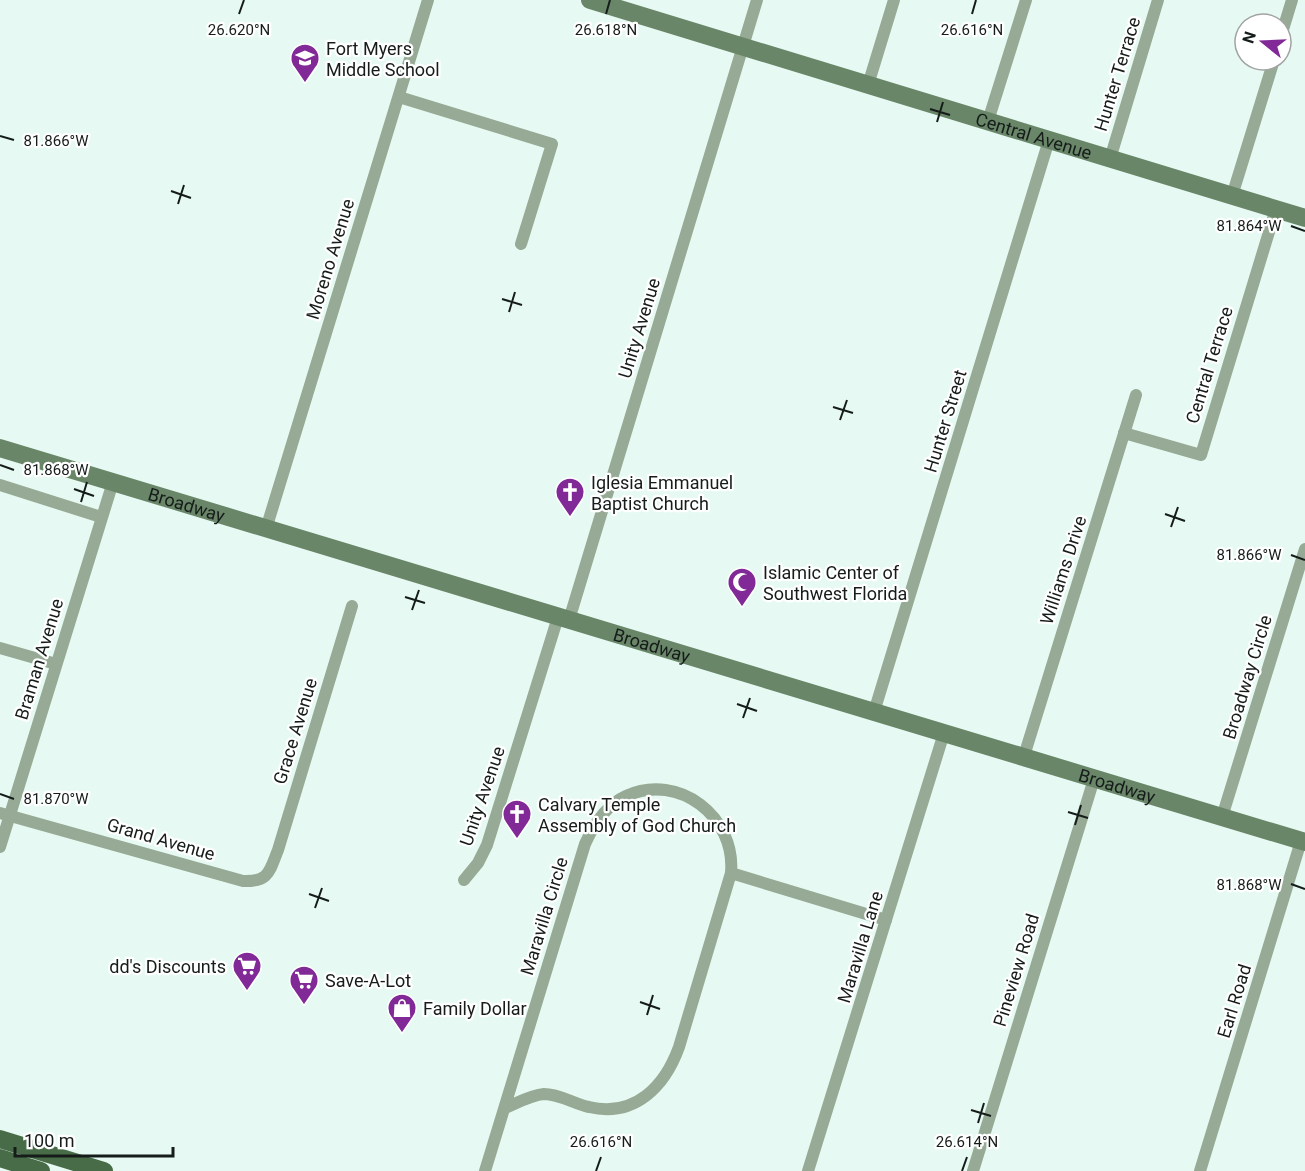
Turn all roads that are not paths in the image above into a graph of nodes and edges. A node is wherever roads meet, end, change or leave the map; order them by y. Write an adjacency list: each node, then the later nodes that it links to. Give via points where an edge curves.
1 (428, 0): 10 (street, Moreno Avenue)
2 (590, 0): 7 (street, Central Avenue)
3 (757, 0): 7 (street, Unity Avenue)
4 (894, 0): 9 (street)
5 (1026, 0): 11 (street)
6 (1158, 0): 13 (street, Hunter Terrace)
7 (743, 47): 9 (street, Central Avenue); 27 (street, Unity Avenue)
8 (1270, 72): 14 (street)
9 (868, 85): 11 (street, Central Avenue)
10 (399, 97): 17 (street, via 552,144); 24 (street, Moreno Avenue)
11 (988, 122): 12 (street, Central Avenue)
12 (1048, 140): 13 (street, Central Avenue); 30 (street, Hunter Street)
13 (1110, 159): 14 (street, Central Avenue)
14 (1232, 196): 15 (street, Central Avenue)
15 (1276, 209): 16 (street, Central Avenue); 19 (street, Central Terrace, via 1201,455)
16 (1305, 218)
17 (521, 244)
18 (1136, 394): 19 (street, Williams Drive)
19 (1124, 434): 32 (street, Williams Drive)
20 (0, 448): 21 (street, Broadway)
21 (113, 482): 23 (street, Braman Avenue); 24 (street, Broadway)
22 (0, 485): 23 (street)
23 (101, 517): 29 (street, Braman Avenue)
24 (266, 529): 27 (street, Broadway)
25 (1305, 549): 35 (street, Broadway Circle)
26 (352, 606): 38 (street, Grace Avenue)
27 (563, 619): 30 (street, Broadway); 40 (street, Unity Avenue, via 487,845)
28 (0, 648): 29 (street)
29 (56, 664): 34 (street, Braman Avenue)
30 (874, 712): 31 (street, Broadway)
31 (944, 733): 32 (street, Broadway); 41 (street, Maravilla Lane)
32 (1024, 756): 33 (street, Broadway)
33 (1094, 779): 35 (street, Broadway); 49 (street, Pineview Road)
34 (5, 815): 37 (street, Braman Avenue); 38 (street, Grand Avenue, via 243,881 257,882 267,876)
35 (1222, 817): 36 (street, Broadway)
36 (1303, 842): 50 (street, Earl Road)
37 (0, 848)
38 (271, 867)
39 (731, 873): 41 (street); 42 (street, Maravilla Circle, via 679,1047 663,1081 639,1100 613,1109 586,1107 544,1094); 42 (street, Maravilla Circle, via 731,852 723,830 694,799 672,791 648,790 624,797 604,812 585,844)
40 (464, 880)
41 (886, 920): 48 (street, Maravilla Lane)
42 (505, 1108): 47 (street, Maravilla Circle)
43 (0, 1139): 46 (main road)
44 (0, 1158): 45 (main road)
45 (42, 1171)
46 (104, 1171)
47 (485, 1171)
48 (808, 1171)
49 (973, 1171)
50 (1200, 1171)

